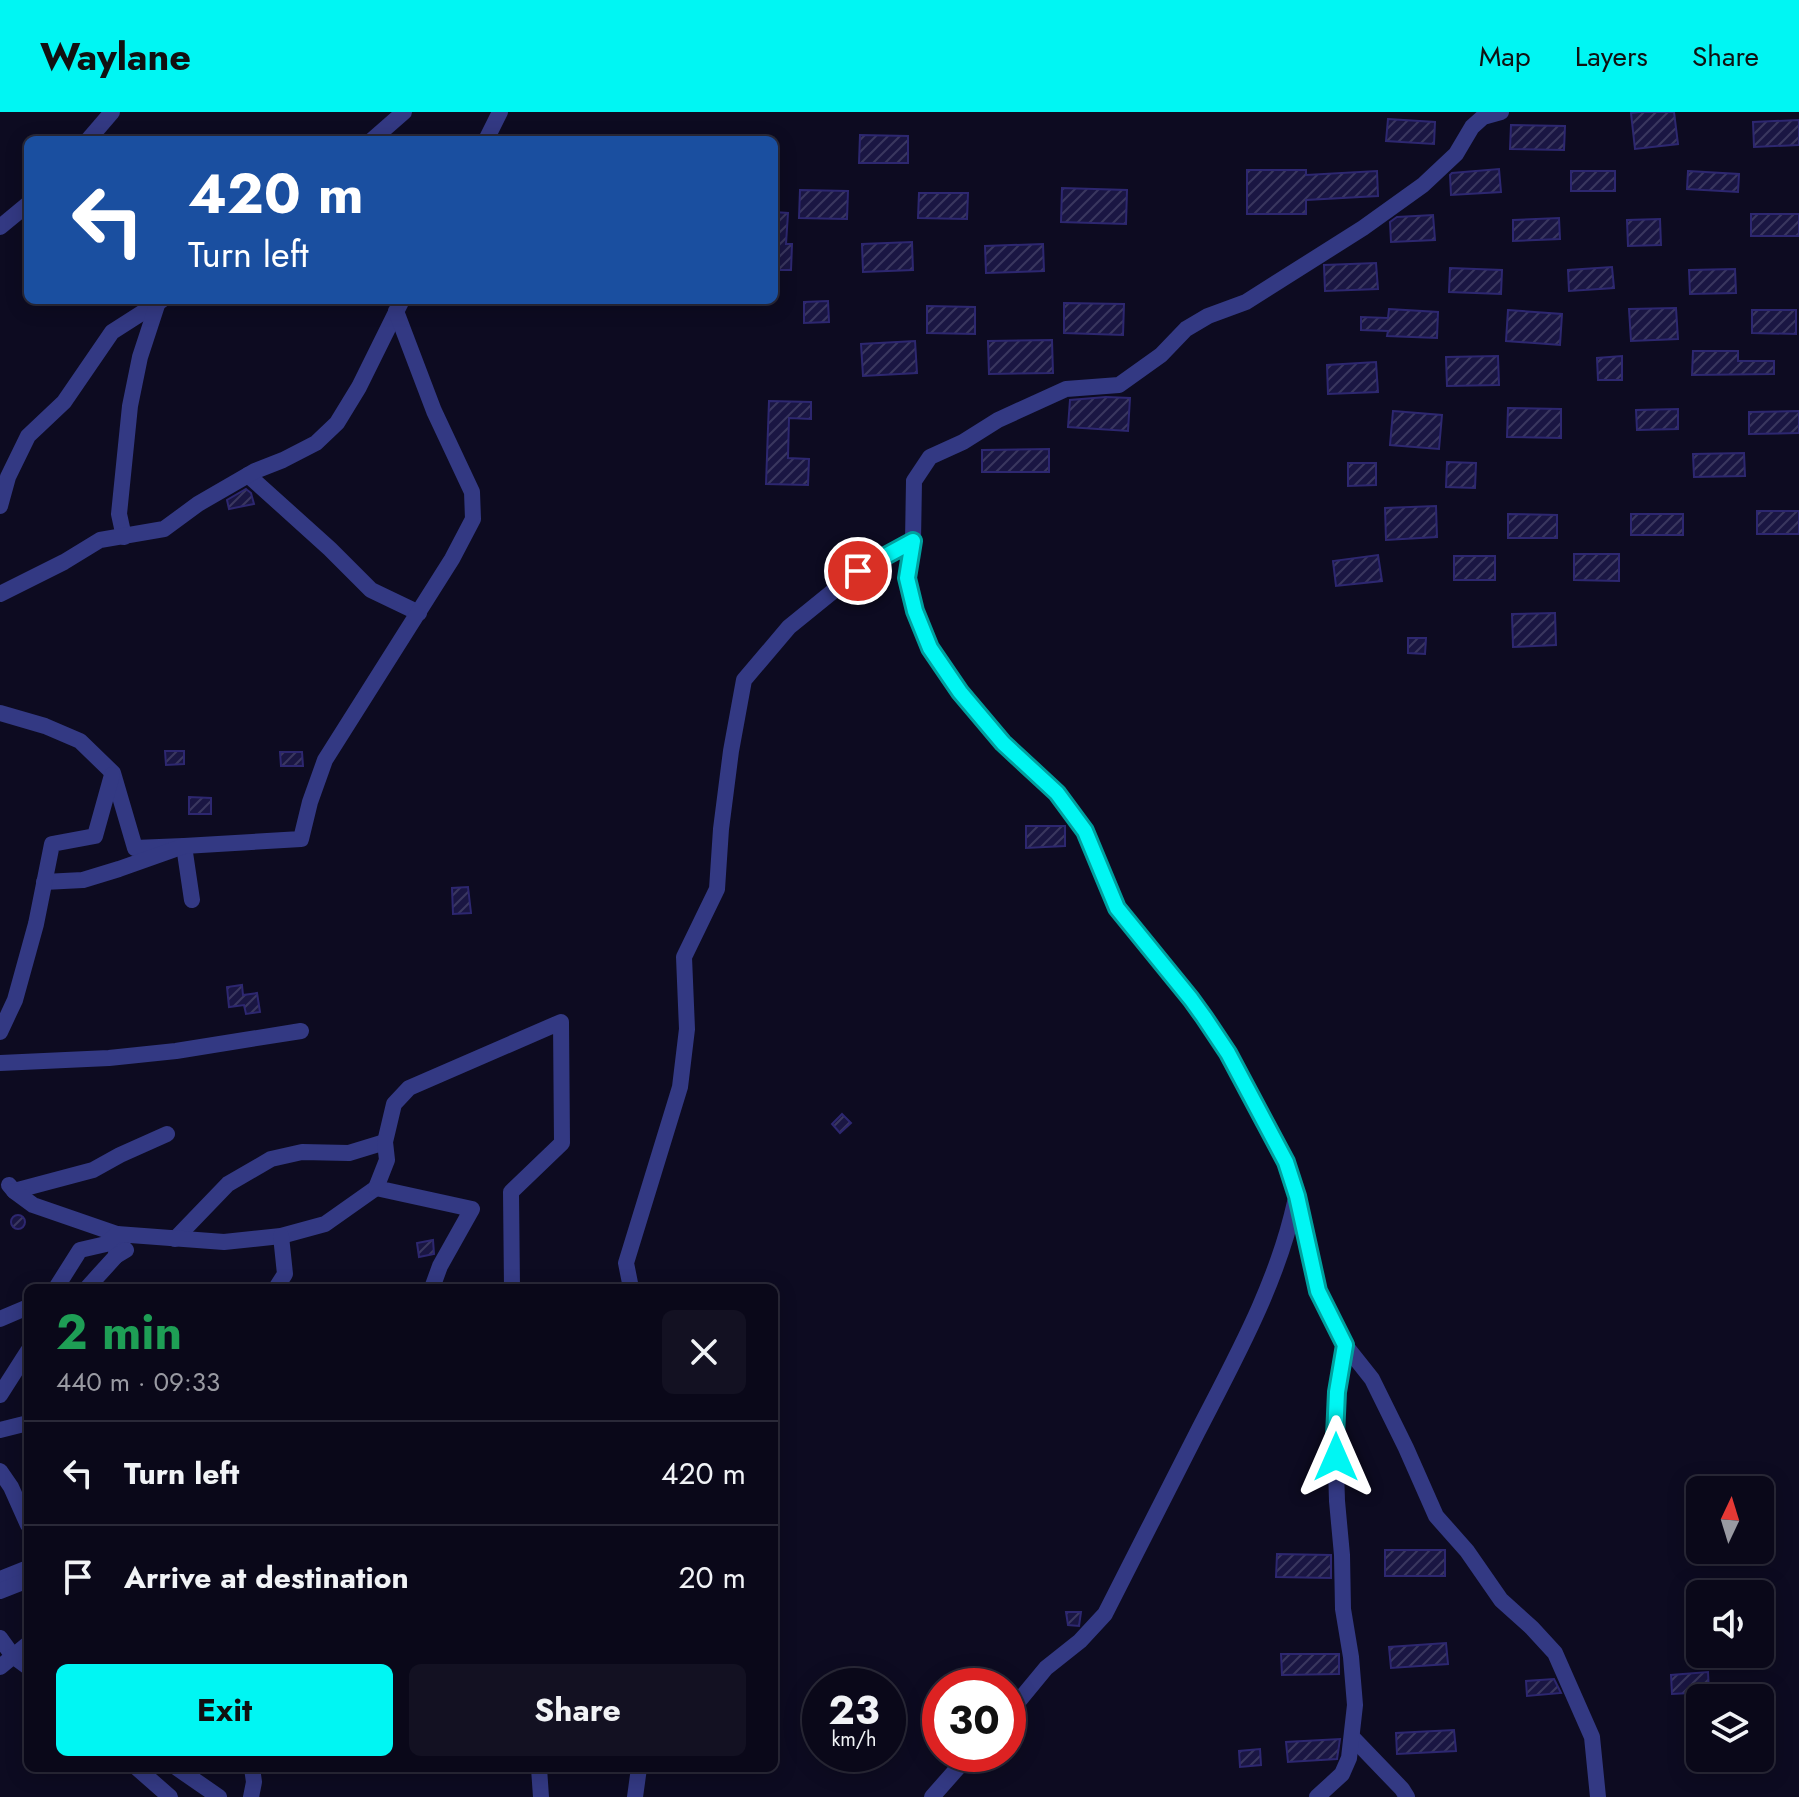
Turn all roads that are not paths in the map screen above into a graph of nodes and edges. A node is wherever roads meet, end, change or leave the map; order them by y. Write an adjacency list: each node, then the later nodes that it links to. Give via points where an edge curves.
1 (112, 112): 5 (street)
2 (404, 112): 6 (street)
3 (500, 112): 7 (street)
4 (1501, 112): 16 (street, via 1483,117 1456,154 1423,185 1363,228 1246,302 1186,329 1119,385 1066,389 930,457 914,481)
5 (91, 136)
6 (377, 136)
7 (488, 136)
8 (24, 207): 9 (street)
9 (0, 227)
10 (155, 304): 14 (street, via 112,332 64,402 28,436)
11 (159, 304): 15 (street, via 130,406 119,514)
12 (399, 305): 13 (street, via 337,423 316,443); 18 (street, via 434,411 472,492 473,519)
13 (248, 475): 15 (street, via 164,529); 18 (street, via 371,590)
14 (0, 506)
15 (124, 537): 17 (street, via 100,540)
16 (913, 541): 30 (street, via 907,578 930,648 1003,743 1057,793 1085,831 1117,908 1228,1053 1286,1162); 41 (street, via 858,571 789,627 744,680 717,889 684,957 687,1029 680,1087 626,1263)
17 (0, 594)
18 (419, 613): 21 (street, via 325,760 301,839)
19 (0, 713): 20 (street, via 80,741)
20 (113, 773): 21 (street, via 135,848); 22 (street, via 95,836 52,844)
21 (184, 846): 22 (street, via 83,880); 23 (street)
22 (44, 882): 25 (street, via 15,1000)
23 (192, 900)
24 (301, 1031): 26 (street, via 176,1051)
25 (0, 1032)
26 (0, 1063)
27 (167, 1134): 31 (street, via 93,1170 12,1188 33,1205)
28 (385, 1142): 29 (street, via 387,1160); 34 (street, via 349,1153 302,1152 271,1159 228,1184); 40 (street, via 394,1104 409,1088 561,1022 562,1143 511,1192)
29 (376, 1188): 32 (street, via 325,1224); 39 (street, via 472,1209)
30 (1297, 1196): 44 (street, via 1318,1291); 58 (street, via 1267,1291 1105,1614)
31 (117, 1234): 33 (street); 35 (street); 37 (street, via 106,1244 80,1250)
32 (281, 1236): 34 (street, via 224,1242); 36 (street)
33 (143, 1237): 34 (street); 35 (street)
34 (175, 1239)
35 (116, 1256): 38 (street)
36 (284, 1283)
37 (59, 1284)
38 (91, 1284)
39 (433, 1284)
40 (512, 1284)
41 (630, 1284)
42 (24, 1309): 43 (street)
43 (0, 1319)
44 (1345, 1345): 59 (street, via 1335,1436 1343,1609 1355,1705); 74 (street, via 1372,1379 1436,1516 1501,1600 1555,1653 1592,1737)
45 (24, 1357): 46 (street)
46 (0, 1395)
47 (24, 1424): 48 (street)
48 (0, 1430)
49 (0, 1471): 50 (street)
50 (24, 1516)
51 (24, 1570): 52 (street)
52 (0, 1579)
53 (24, 1582): 54 (street)
54 (0, 1591)
55 (24, 1645): 56 (street)
56 (4, 1649): 57 (street)
57 (24, 1664)
58 (1026, 1692)
59 (1352, 1737): 72 (street, via 1342,1774); 73 (street)
60 (142, 1772): 66 (street)
61 (183, 1772): 67 (street)
62 (253, 1772): 68 (street)
63 (539, 1772): 69 (street)
64 (638, 1772): 70 (street)
65 (954, 1772): 71 (street)
66 (170, 1797)
67 (219, 1797)
68 (251, 1797)
69 (541, 1797)
70 (635, 1797)
71 (932, 1797)
72 (1317, 1797)
73 (1407, 1797)
74 (1598, 1797)

